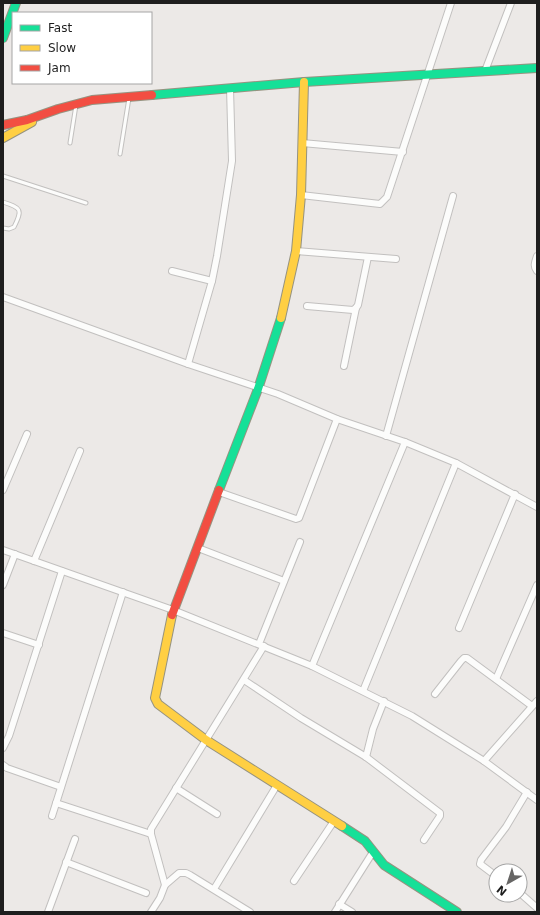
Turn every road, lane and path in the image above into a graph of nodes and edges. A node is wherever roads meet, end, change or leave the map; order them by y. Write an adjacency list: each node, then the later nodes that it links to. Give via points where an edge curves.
1 (452, 3): 7 (street)
2 (511, 3): 6 (street)
3 (12, 14): 4 (street)
4 (3, 38)
5 (537, 68): 6 (street)
6 (485, 71): 7 (street)
7 (427, 75): 8 (street); 17 (street)
8 (304, 82): 9 (street); 16 (street)
9 (230, 88): 10 (street); 31 (street, via 232,161)
10 (130, 96): 11 (street); 18 (lane)
11 (76, 104): 12 (street); 15 (lane)
12 (43, 115): 13 (street); 14 (street)
13 (3, 125)
14 (3, 138)
15 (70, 143)
16 (302, 143): 17 (street); 20 (street)
17 (403, 152): 20 (street, via 390,192 380,204)
18 (120, 154)
19 (3, 176): 23 (lane)
20 (301, 195): 25 (street)
21 (453, 196): 40 (street)
22 (3, 202): 24 (lane, via 16,206 20,211 14,227)
23 (86, 204)
24 (3, 228)
25 (296, 252): 27 (street); 37 (street, via 281,318)
26 (537, 256): 30 (street, via 534,264)
27 (368, 257): 28 (street); 34 (street)
28 (396, 259)
29 (172, 271): 31 (street)
30 (537, 271)
31 (212, 281): 35 (street)
32 (3, 297): 35 (street)
33 (307, 306): 34 (street, via 353,310)
34 (356, 308): 36 (street)
35 (188, 364): 37 (street)
36 (344, 366)
37 (258, 389): 38 (street, via 278,394); 45 (street)
38 (337, 419): 40 (street); 45 (street, via 299,518)
39 (27, 434): 44 (street)
40 (386, 436): 41 (street)
41 (405, 442): 43 (street); 63 (street)
42 (80, 451): 52 (street)
43 (456, 463): 46 (street); 66 (street)
44 (3, 490)
45 (219, 492): 49 (street)
46 (515, 494): 47 (street); 59 (street)
47 (537, 507)
48 (300, 542): 54 (street)
49 (198, 548): 54 (street); 58 (street)
50 (3, 550): 51 (street)
51 (15, 554): 52 (street); 55 (street)
52 (34, 561): 53 (street)
53 (62, 571): 57 (street); 61 (street)
54 (284, 581): 62 (street)
55 (3, 585)
56 (537, 585): 64 (street)
57 (123, 592): 58 (street); 77 (street)
58 (174, 610): 62 (street); 71 (street, via 155,698 158,704)
59 (459, 628)
60 (3, 632): 61 (street)
61 (39, 645): 72 (street)
62 (261, 645): 63 (street); 65 (street)
63 (312, 666): 66 (street)
64 (496, 679): 67 (street, via 464,658); 70 (street)
65 (244, 680): 71 (street); 73 (street)
66 (363, 691): 68 (street)
67 (435, 694)
68 (384, 701): 73 (street); 74 (street)
69 (537, 701): 70 (street)
70 (532, 706): 74 (street)
71 (206, 740): 76 (street); 78 (street)
72 (3, 748)
73 (366, 757): 87 (street, via 440,813)
74 (484, 762): 79 (street)
75 (3, 765): 77 (street)
76 (278, 786): 84 (street); 93 (street)
77 (61, 787): 81 (street)
78 (176, 788): 82 (street); 85 (street, via 151,829)
79 (526, 792): 80 (street); 90 (street, via 506,827 481,860 480,864)
80 (537, 800)
81 (56, 803): 83 (street); 85 (street)
82 (216, 814)
83 (52, 816)
84 (334, 822): 88 (street, via 365,841); 91 (street)
85 (151, 834): 92 (street)
86 (75, 839): 89 (street)
87 (424, 840)
88 (373, 852): 96 (street); 103 (street, via 384,865)
89 (66, 862): 94 (street); 98 (street)
90 (488, 870)
91 (294, 881)
92 (165, 885): 93 (street, via 179,873 186,873); 99 (street)
93 (214, 889): 100 (street)
94 (146, 893)
95 (528, 900): 97 (street)
96 (339, 904): 101 (street); 102 (street)
97 (537, 908)
98 (48, 912)
99 (151, 912)
100 (250, 912)
101 (334, 912)
102 (352, 912)
103 (457, 912)

